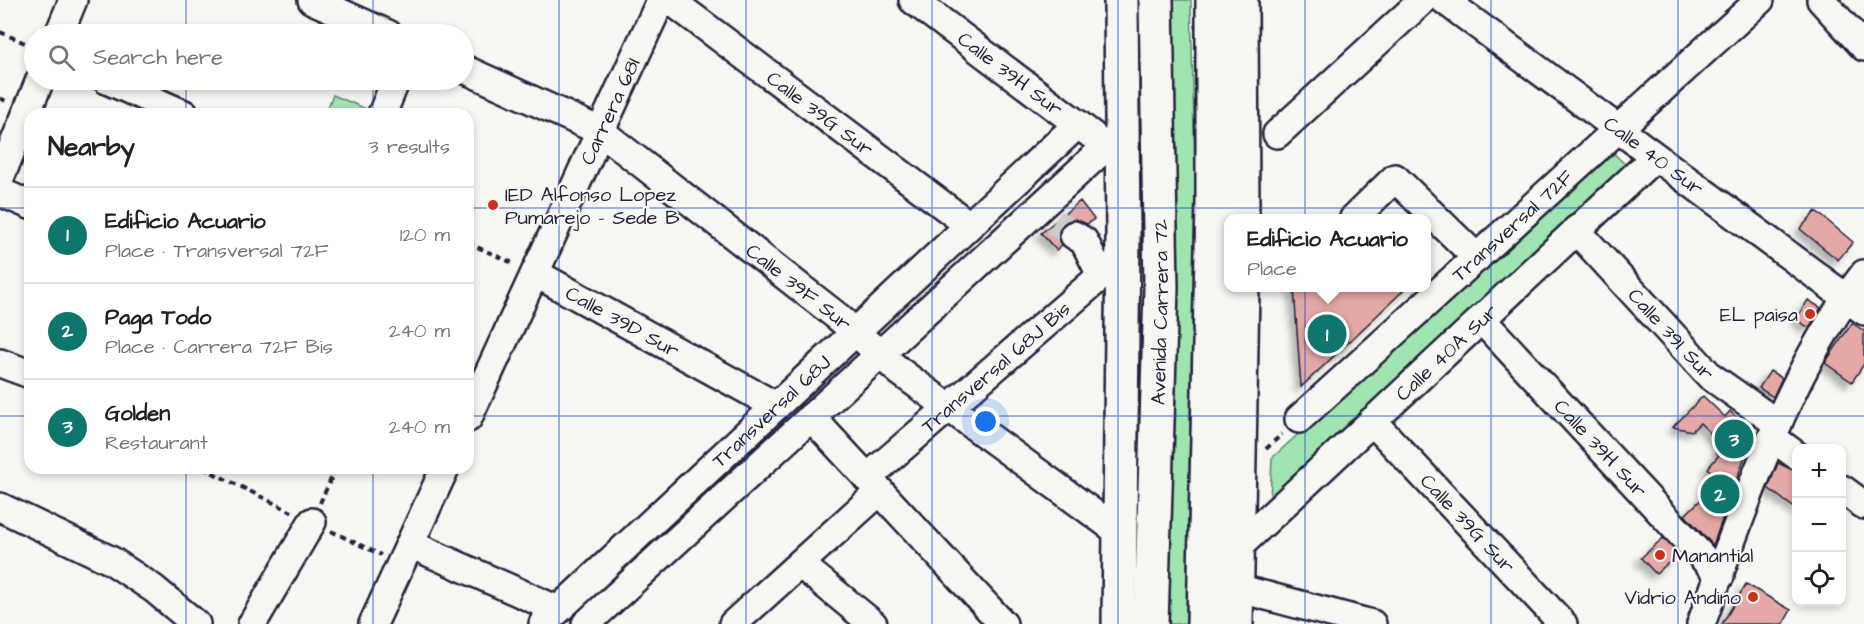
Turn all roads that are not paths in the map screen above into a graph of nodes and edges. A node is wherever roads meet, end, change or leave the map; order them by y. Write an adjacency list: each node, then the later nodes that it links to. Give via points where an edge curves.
1 (73, 0): 14 (street)
2 (312, 0): 15 (street)
3 (661, 0): 27 (street, Carrera 68I)
4 (670, 0): 36 (street, Calle 39G Sur)
5 (913, 0): 25 (street, Calle 39H Sur)
6 (1121, 0): 29 (highway, Avenida Carrera 72)
7 (1156, 0): 50 (highway, Avenida Carrera 72, via 1161,245)
8 (1213, 0): 82 (highway)
9 (1241, 0): 34 (highway)
10 (1423, 0): 28 (street)
11 (1444, 0): 26 (street, Calle 40 Sur)
12 (1760, 0): 26 (street, Transversal 72F)
13 (1821, 0): 16 (street)
14 (63, 24)
15 (366, 24)
16 (1864, 47)
17 (474, 74): 27 (street, Calle 39F Sur)
18 (36, 90): 21 (street)
19 (130, 90): 22 (street)
20 (392, 90): 23 (street)
21 (29, 108)
22 (170, 108)
23 (384, 108)
24 (24, 119): 31 (street)
25 (1078, 124): 29 (street, Calle 39H Sur); 36 (street, Transversal 68J)
26 (1618, 129): 30 (street, Calle 40 Sur); 40 (street, Transversal 72F)
27 (600, 131): 41 (street, Carrera 68I); 46 (street, Calle 39F Sur)
28 (1277, 134)
29 (1114, 139): 37 (street, Transversal 68J); 39 (highway, Avenida Carrera 72)
30 (1655, 157): 38 (street, Calle 40A Sur); 44 (street, Calle 40 Sur)
31 (0, 178)
32 (0, 192): 33 (street)
33 (24, 202)
34 (1242, 214)
35 (1359, 214): 40 (street, via 1395,178)
36 (969, 225): 46 (street, Transversal 68J)
37 (1062, 227): 39 (street); 39 (street); 47 (street, Transversal 68J)
38 (1576, 230): 45 (street, Calle 40A Sur); 57 (street, Calle 39I Sur, via 1710,376)
39 (1116, 256): 53 (street, Transversal 68J Bis); 60 (highway, Avenida Carrera 72)
40 (1477, 258): 55 (street, Transversal 72F)
41 (534, 273): 51 (street, Carrera 68I); 52 (street, Calle 39D Sur)
42 (1864, 274): 44 (street)
43 (1242, 292): 68 (highway)
44 (1856, 305): 57 (street, via 1798,381)
45 (1480, 320): 56 (street, Calle 40A Sur); 70 (street, Calle 39H Sur)
46 (855, 332): 47 (street, Calle 39F Sur); 52 (street, Transversal 68J)
47 (880, 354): 53 (street, Calle 39F Sur); 54 (street, Transversal 68J)
48 (0, 363): 49 (street)
49 (24, 372)
50 (1158, 403): 60 (highway); 81 (highway, Avenida Carrera 72)
51 (474, 405)
52 (776, 406): 72 (street, Transversal 68J)
53 (948, 408): 61 (street, Transversal 68J Bis); 66 (street, Calle 39F Sur)
54 (811, 417): 61 (street); 77 (street, Transversal 68J)
55 (1299, 419)
56 (1372, 421): 68 (street, Calle 40A Sur); 85 (street, Calle 39G Sur)
57 (1775, 431): 58 (street, Calle 39I Sur); 70 (street)
58 (1792, 450)
59 (442, 474): 67 (street)
60 (1119, 478): 66 (highway, Avenida Carrera 72)
61 (873, 484): 69 (street, Transversal 68J Bis); 80 (street)
62 (1846, 492): 63 (street)
63 (1864, 505)
64 (0, 507): 74 (street, via 112,561)
65 (312, 522): 75 (street)
66 (1119, 532): 73 (highway, Avenida Carrera 72)
67 (410, 544): 72 (street); 76 (street)
68 (1238, 547): 71 (highway)
69 (800, 564): 78 (street, Transversal 68J Bis); 79 (street)
70 (1720, 576): 86 (street)
71 (1237, 588): 83 (highway); 84 (street)
72 (551, 617)
73 (1116, 621)
74 (196, 624)
75 (252, 624)
76 (373, 624)
77 (586, 624)
78 (733, 624)
79 (873, 624)
80 (1003, 624)
81 (1151, 624)
82 (1204, 624)
83 (1236, 624)
84 (1372, 624)
85 (1563, 624)
86 (1701, 624)

